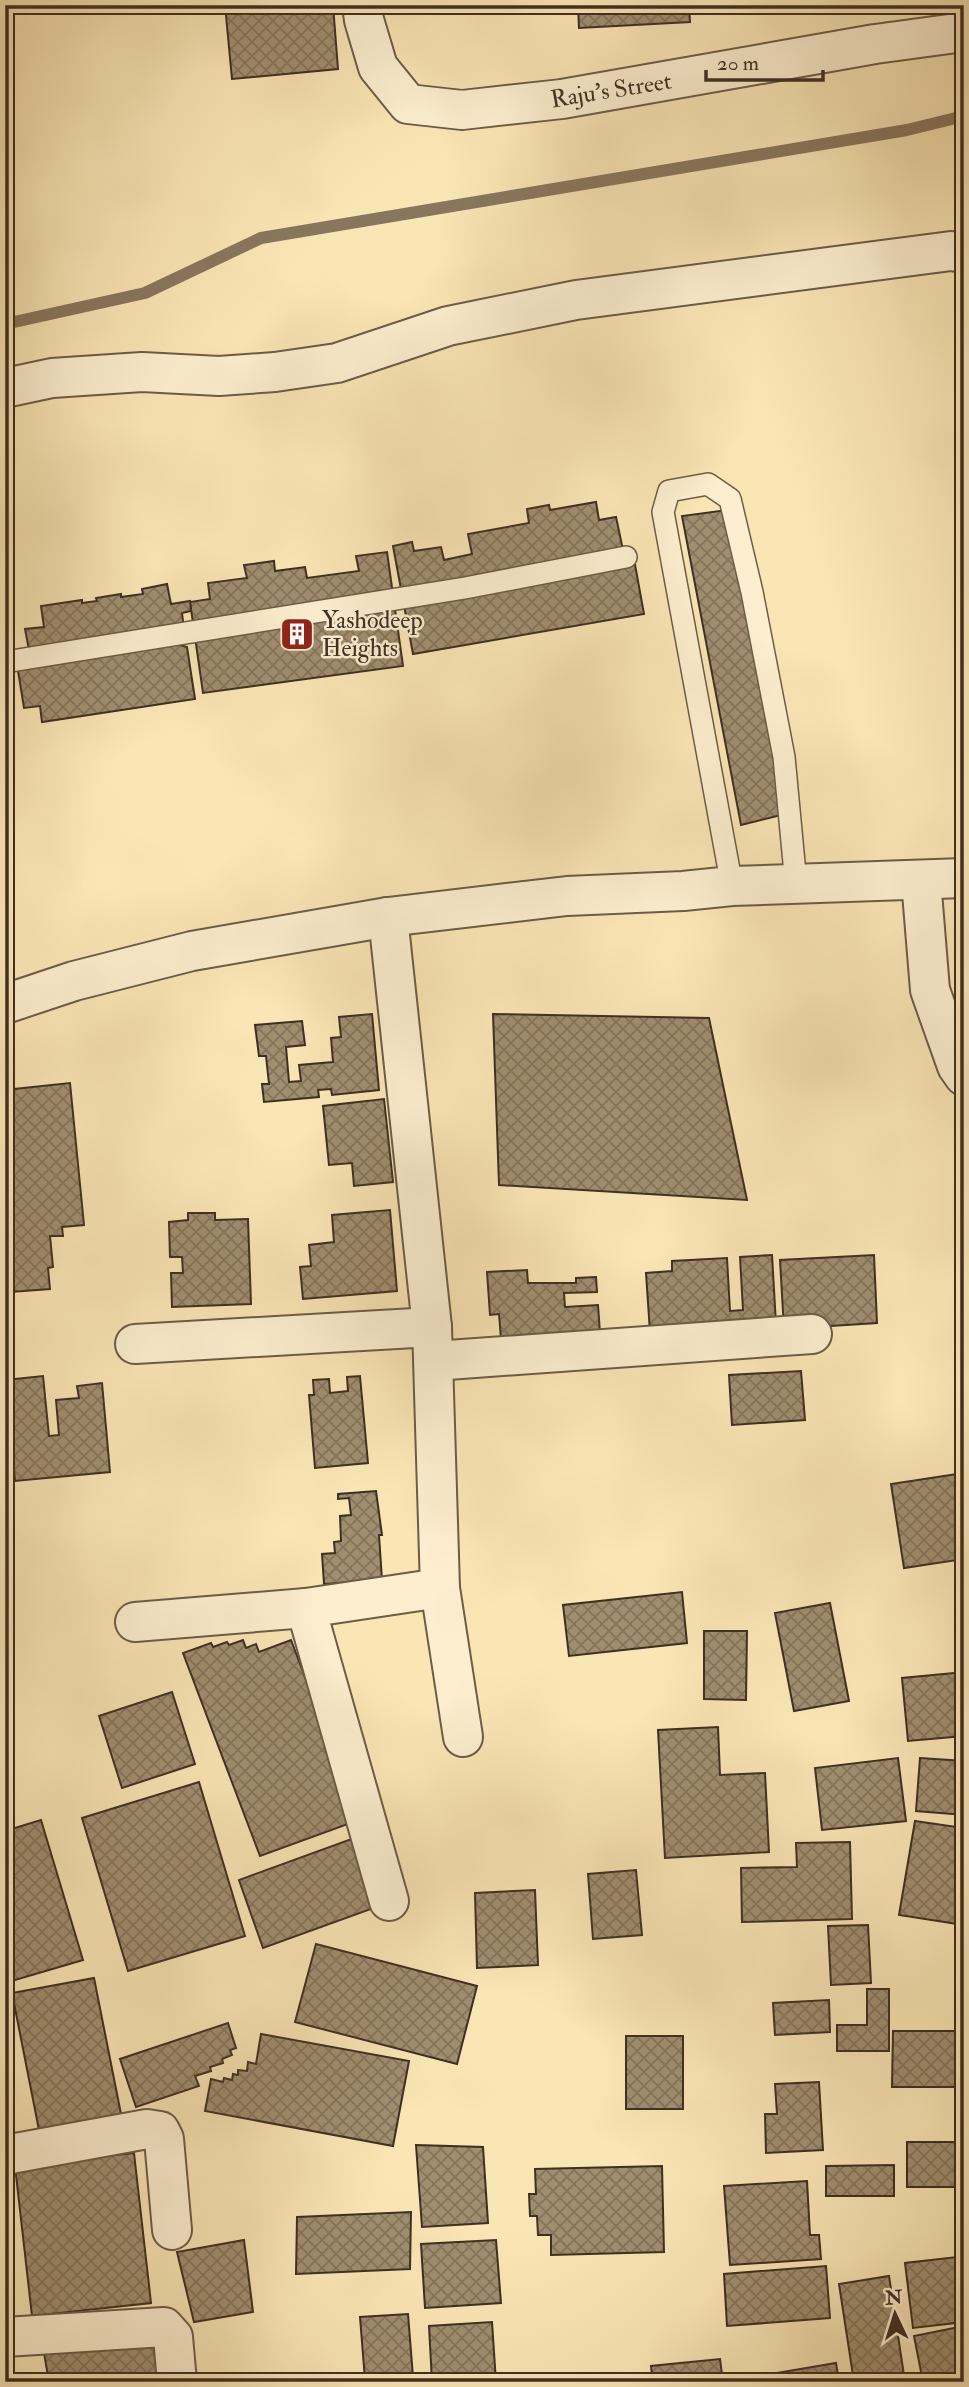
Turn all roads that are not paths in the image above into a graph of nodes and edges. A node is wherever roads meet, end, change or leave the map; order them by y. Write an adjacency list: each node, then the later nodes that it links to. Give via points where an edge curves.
1 (362, 5): 2 (street, Raju's Street, via 378,66 408,104 462,110 562,100)
2 (964, 32)
3 (964, 253): 4 (street, via 951,251 576,300 448,326 337,363 275,372 219,376 142,372 52,378)
4 (5, 388)
5 (626, 557): 6 (lane, via 465,588)
6 (5, 662)
7 (964, 878): 8 (street)
8 (922, 880): 9 (street); 13 (street, via 930,990)
9 (796, 884): 10 (street); 10 (lane, via 784,758 752,592 730,499 708,484 669,491 663,512)
10 (732, 886): 11 (street, via 567,896)
11 (388, 917): 12 (street, via 192,951); 16 (street)
12 (5, 1004)
13 (964, 1076)
14 (811, 1334): 16 (street)
15 (135, 1344): 16 (street)
16 (433, 1344): 17 (street)
17 (440, 1588): 18 (street); 20 (street)
18 (306, 1608): 19 (street); 21 (street)
19 (135, 1622)
20 (463, 1737)
21 (389, 1901)
22 (5, 2155): 23 (street, via 147,2129 160,2131)
23 (172, 2230)
24 (5, 2337): 25 (street, via 164,2327 173,2337)
25 (177, 2382)

